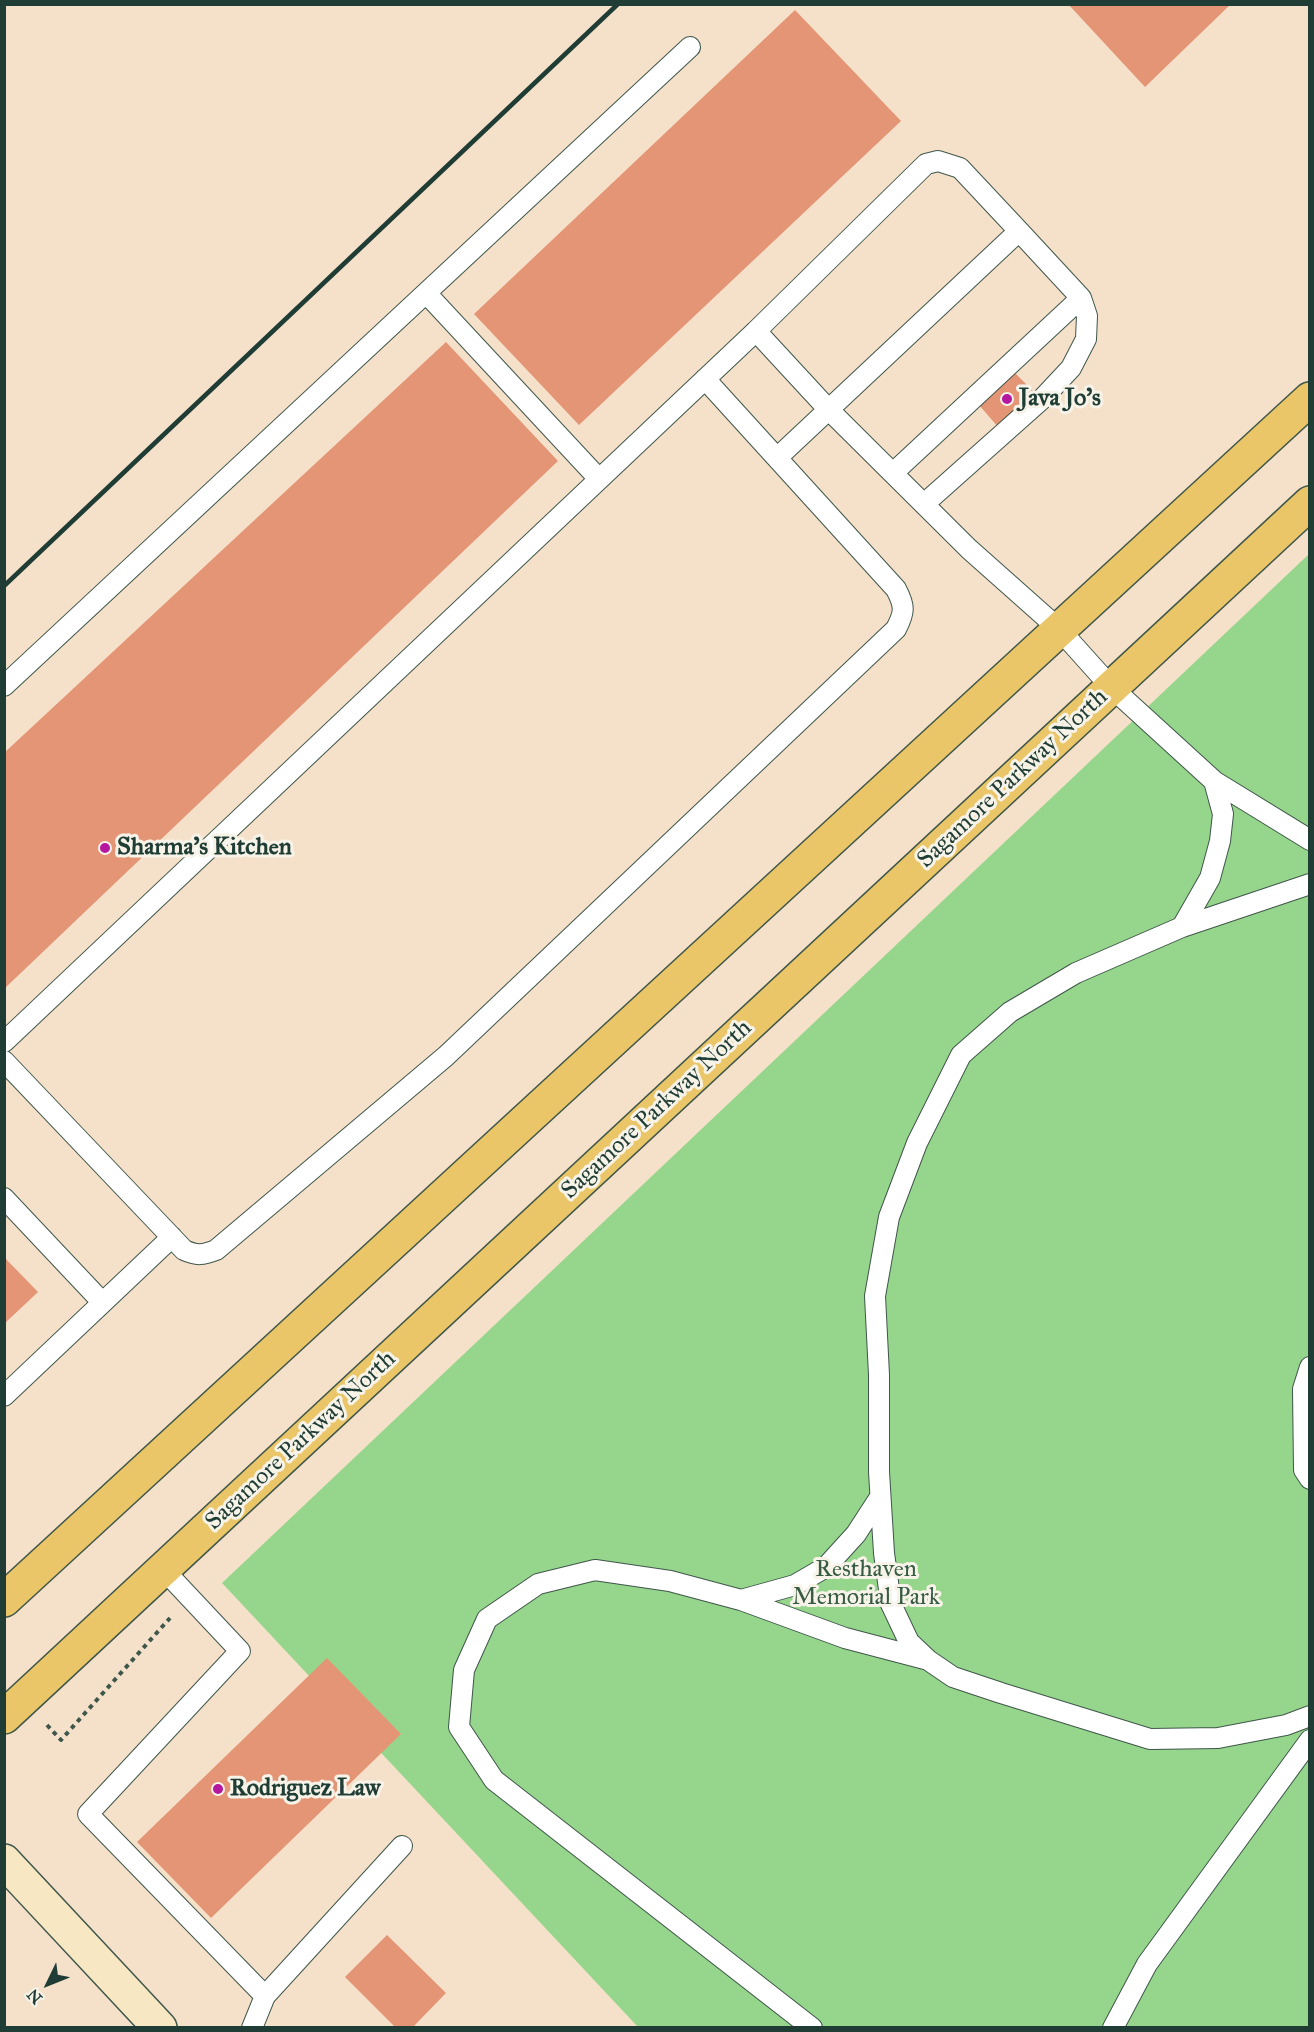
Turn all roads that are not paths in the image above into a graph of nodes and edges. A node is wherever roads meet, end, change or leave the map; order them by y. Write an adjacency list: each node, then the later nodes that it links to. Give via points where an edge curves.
1 (690, 47): 3 (lane)
2 (1018, 231): 4 (lane); 5 (lane, via 960,168 938,161 926,164); 8 (lane)
3 (426, 293): 11 (lane); 15 (lane)
4 (1081, 298): 10 (lane); 13 (lane, via 1087,316 1086,339 1071,368 1042,399)
5 (756, 331): 6 (lane); 8 (lane)
6 (705, 379): 9 (lane); 11 (lane)
7 (1310, 399): 14 (main road)
8 (828, 409): 9 (lane); 10 (lane)
9 (778, 457): 24 (lane, via 896,589 903,615 896,629 446,1056 225,1243 204,1255 194,1255)
10 (893, 473): 13 (lane)
11 (599, 479): 21 (lane)
12 (1310, 503): 16 (main road, Sagamore Parkway North)
13 (924, 504): 14 (lane)
14 (1059, 629): 16 (lane); 31 (main road)
15 (4, 686)
16 (1111, 687): 17 (lane); 30 (main road, Sagamore Parkway North)
17 (1214, 781): 18 (lane); 20 (lane, via 1223,814 1220,841 1210,878)
18 (1310, 840)
19 (1310, 884): 20 (lane)
20 (1182, 927): 29 (lane, via 1076,973 1010,1012 961,1055 917,1143 889,1217 875,1296)
21 (4, 1042)
22 (4, 1061): 24 (lane)
23 (4, 1198): 25 (lane)
24 (172, 1237): 25 (lane)
25 (102, 1302): 27 (lane)
26 (1310, 1367): 28 (lane, via 1303,1389 1304,1470)
27 (4, 1396)
28 (1310, 1479)
29 (880, 1497): 32 (lane, via 856,1534 826,1567 795,1585); 33 (lane, via 891,1604 909,1642)
30 (164, 1569): 35 (main road, Sagamore Parkway North); 39 (lane, via 240,1651 87,1814)
31 (4, 1600)
32 (741, 1600): 33 (lane, via 844,1638); 42 (lane, via 670,1581 595,1570 538,1584 487,1619 464,1670 459,1727 494,1780)
33 (928, 1660): 34 (lane, via 953,1677 1150,1739 1218,1738 1286,1725)
34 (1310, 1716)
35 (4, 1717)
36 (1310, 1740): 43 (lane, via 1147,1964)
37 (402, 1846): 39 (lane)
38 (4, 1861): 40 (main road)
39 (265, 1996): 41 (lane)
40 (160, 2028)
41 (252, 2028)
42 (812, 2028)
43 (1113, 2028)

